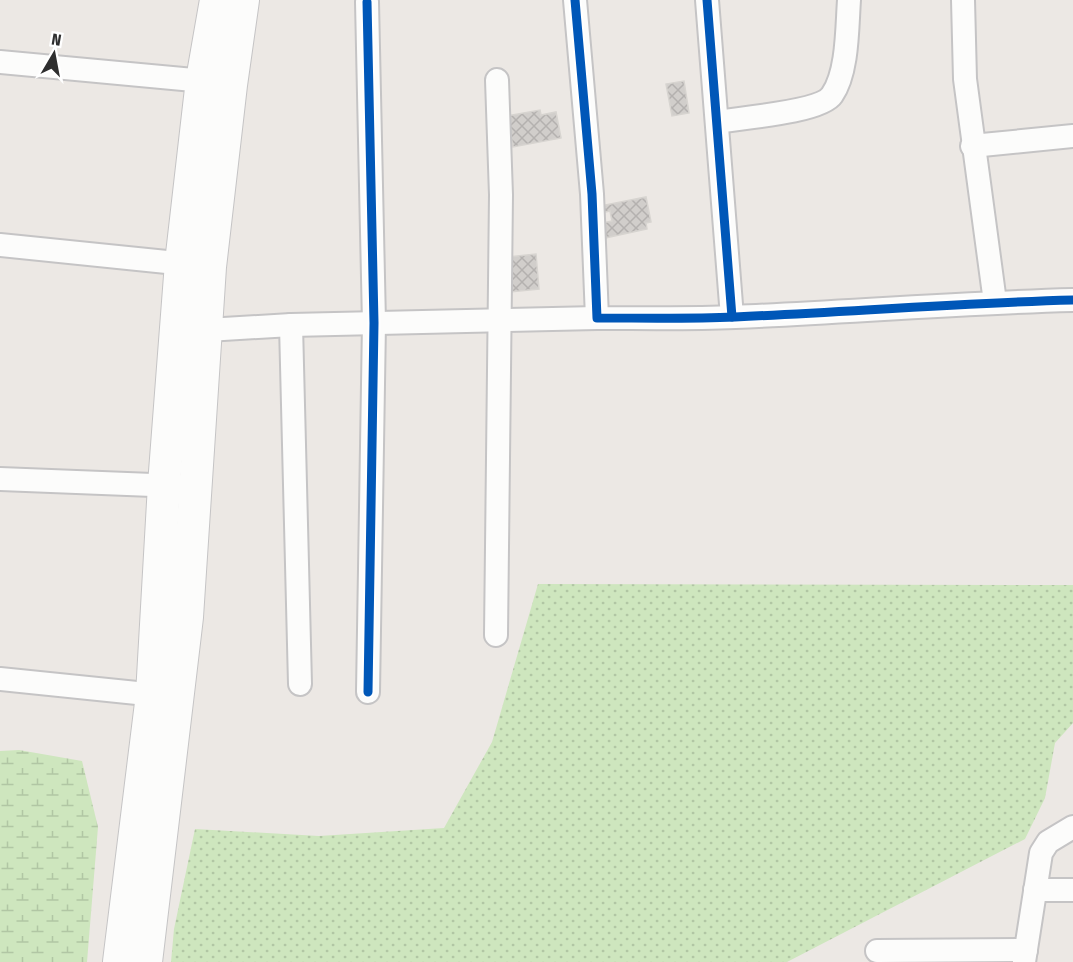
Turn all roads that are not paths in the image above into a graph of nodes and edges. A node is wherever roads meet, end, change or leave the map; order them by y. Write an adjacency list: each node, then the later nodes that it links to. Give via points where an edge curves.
1 (216, 0): 10 (main road)
2 (243, 0): 10 (main road)
3 (575, 0): 19 (street, via 592,194)
4 (707, 0): 11 (street)
5 (849, 0): 11 (street, via 844,57 832,97 812,107)
6 (963, 0): 13 (street)
7 (367, 2): 21 (street)
8 (0, 62): 10 (street)
9 (497, 80): 20 (street)
10 (217, 82): 15 (main road)
11 (717, 122): 18 (street)
12 (1073, 136): 13 (street)
13 (972, 146): 17 (street)
14 (0, 244): 15 (street)
15 (195, 265): 23 (main road); 25 (main road)
16 (1073, 300): 17 (street)
17 (995, 302): 18 (street)
18 (732, 317): 19 (street)
19 (597, 318): 20 (street)
20 (500, 320): 21 (street); 26 (street)
21 (374, 323): 22 (street); 29 (street)
22 (291, 325): 23 (street); 28 (street)
23 (207, 330): 25 (main road)
24 (0, 479): 25 (street)
25 (179, 486): 30 (main road, via 187,616)
26 (496, 635)
27 (0, 679): 30 (street)
28 (300, 684)
29 (368, 692)
30 (165, 696): 36 (main road); 37 (main road)
31 (1073, 827): 32 (street, via 1048,842 1041,853)
32 (1035, 890): 33 (street); 35 (street)
33 (1073, 890)
34 (877, 951): 35 (street)
35 (1025, 956)
36 (119, 962)
37 (146, 962)

